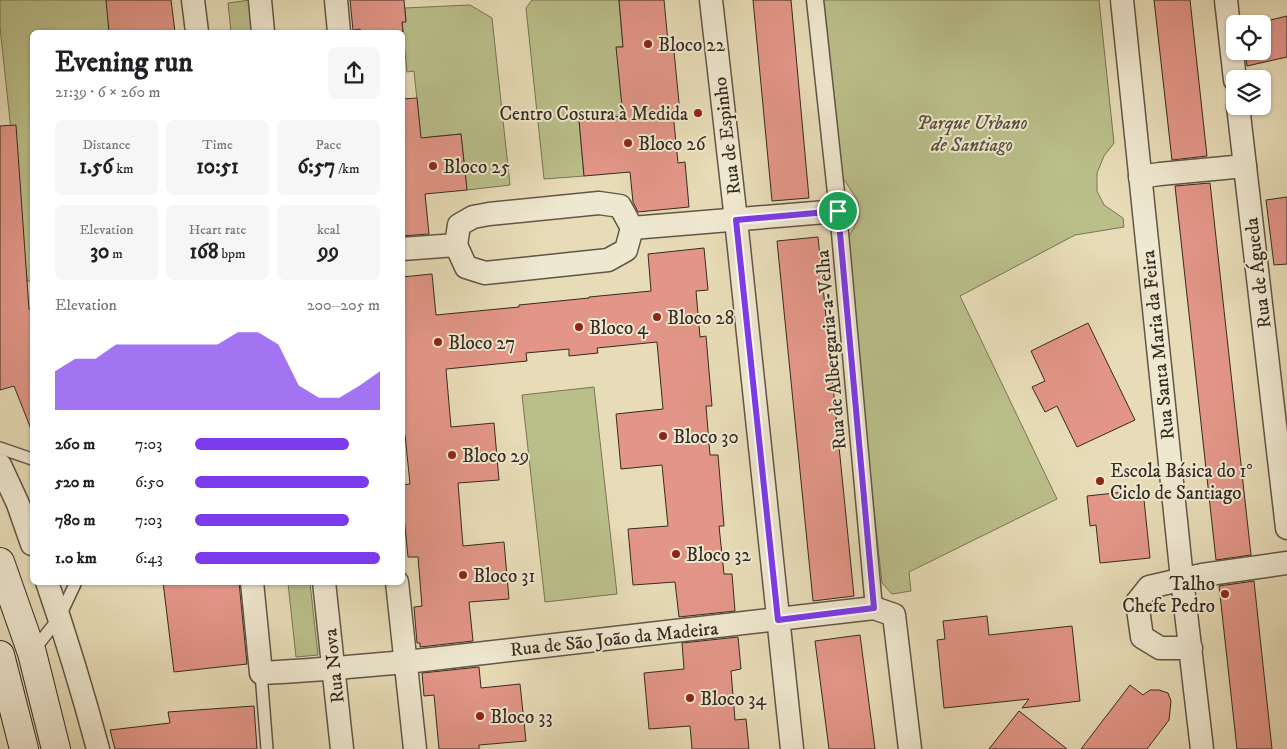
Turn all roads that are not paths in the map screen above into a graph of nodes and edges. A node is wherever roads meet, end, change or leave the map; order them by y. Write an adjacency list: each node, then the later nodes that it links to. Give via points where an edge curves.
1 (193, 0): 8 (street)
2 (260, 0): 9 (street)
3 (336, 0): 10 (street)
4 (711, 0): 16 (street, Rua de Espinho)
5 (815, 0): 15 (street, Rua de Albergaria-a-Velha)
6 (1122, 0): 14 (street, Rua Santa Maria da Feira)
7 (1226, 0): 11 (street)
8 (197, 30)
9 (263, 30)
10 (339, 30)
11 (1234, 70)
12 (1239, 115): 13 (street, Rua de Águeda)
13 (1244, 166): 14 (street); 23 (street, Rua de Águeda)
14 (1140, 177): 27 (street, Rua Santa Maria da Feira)
15 (838, 211): 16 (street); 33 (street, Rua de Albergaria-a-Velha)
16 (736, 220): 17 (street); 35 (street, Rua de Espinho)
17 (632, 228): 18 (street, via 620,206 599,203 473,217 459,225); 18 (street, via 626,250 608,260 485,273 466,267)
18 (456, 245): 19 (street)
19 (405, 250)
20 (0, 448): 21 (lane)
21 (30, 458)
22 (0, 464): 24 (street)
23 (1287, 528)
24 (30, 538)
25 (0, 562): 37 (main road)
26 (1287, 563): 27 (street)
27 (1182, 579): 36 (street, Rua Santa Maria da Feira); 36 (street, via 1149,587 1138,602 1142,638 1160,648)
28 (47, 585): 34 (street)
29 (75, 585): 34 (lane)
30 (252, 585): 41 (street)
31 (324, 585): 40 (street, Rua Nova)
32 (398, 585): 39 (street)
33 (884, 612): 35 (street, Rua de São João da Madeira); 49 (street)
34 (59, 618): 37 (lane); 44 (street)
35 (778, 620): 39 (street, Rua de São João da Madeira); 48 (street, Rua de Espinho)
36 (1191, 648): 50 (street, Rua Santa Maria da Feira)
37 (32, 653): 43 (main road)
38 (0, 654): 42 (main road)
39 (406, 662): 40 (street, Rua de São João da Madeira); 47 (street)
40 (333, 668): 41 (street, Rua de São João da Madeira); 46 (street, Rua Nova)
41 (261, 673): 45 (lane)
42 (24, 749)
43 (56, 749)
44 (98, 749)
45 (267, 749)
46 (342, 749)
47 (415, 749)
48 (792, 749)
49 (910, 749)
50 (1202, 749)

